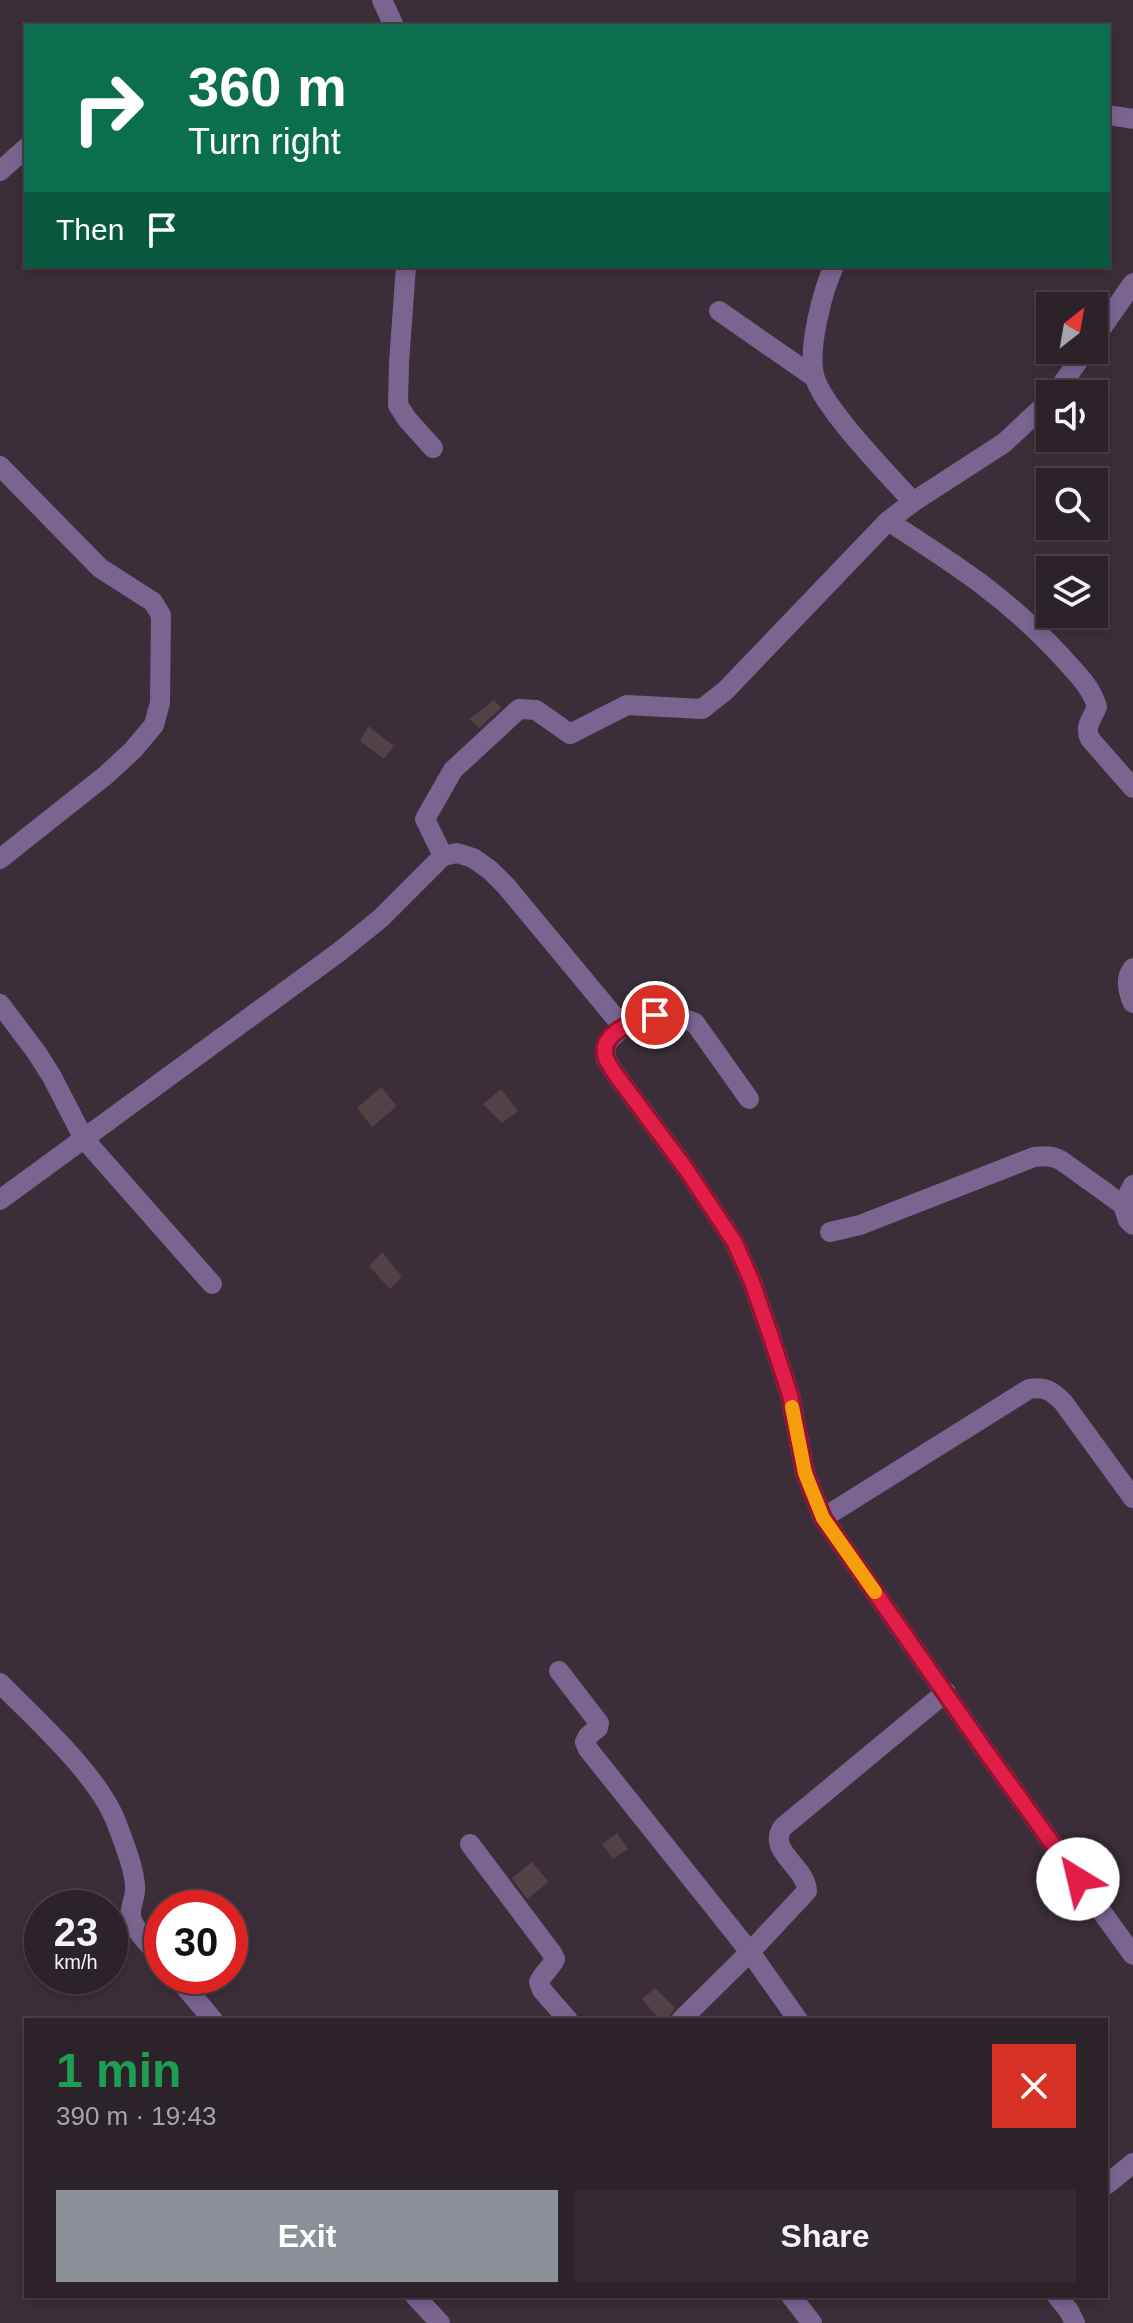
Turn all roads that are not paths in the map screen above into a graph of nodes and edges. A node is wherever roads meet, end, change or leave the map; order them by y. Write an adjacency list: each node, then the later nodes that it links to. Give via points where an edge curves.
1 (382, 0): 2 (street)
2 (393, 24)
3 (24, 150): 4 (street)
4 (0, 171)
5 (406, 268): 12 (street, via 398,405)
6 (833, 268): 10 (street, via 819,313)
7 (1133, 283): 9 (street)
8 (719, 311): 10 (street)
9 (1108, 319)
10 (814, 377): 14 (street, via 832,408)
11 (1036, 413): 14 (street, via 1004,443)
12 (433, 448)
13 (0, 466): 18 (street, via 100,568 153,602 161,615 160,703 154,725 106,775)
14 (913, 502): 15 (street)
15 (888, 521): 16 (street, via 992,590 1085,682 1097,707 1088,724 1090,739); 17 (street, via 702,709 627,705 570,734 536,710 519,709 453,770 425,819)
16 (1133, 788)
17 (443, 856): 22 (street, via 457,853 490,870); 24 (street, via 371,927)
18 (0, 859)
19 (1133, 968): 20 (street, via 1128,990)
20 (1133, 1003)
21 (0, 1004): 24 (street, via 52,1077)
22 (623, 1027): 23 (street, via 655,1015 695,1023); 32 (street, via 609,1040 606,1059 735,1243 790,1395 805,1473)
23 (749, 1099)
24 (84, 1139): 26 (street); 30 (street)
25 (1133, 1185): 27 (street)
26 (0, 1200)
27 (1123, 1205): 28 (street); 29 (street, via 1053,1156 1034,1157)
28 (1133, 1225)
29 (830, 1232)
30 (212, 1284)
31 (1133, 1498): 32 (street, via 1063,1402 1039,1387)
32 (823, 1518): 35 (street)
33 (559, 1671): 38 (street, via 599,1723 585,1742 588,1749)
34 (0, 1683): 37 (street, via 103,1797 134,1874 131,1918)
35 (946, 1692): 38 (street, via 783,1827 778,1844 807,1881 807,1891); 39 (street)
36 (470, 1844): 42 (street, via 552,1953 553,1964 539,1982)
37 (144, 1938)
38 (750, 1952): 43 (street); 44 (street)
39 (1133, 1955)
40 (191, 1994): 41 (street)
41 (211, 2018)
42 (566, 2018)
43 (683, 2018)
44 (797, 2018)
45 (1133, 2163): 46 (street)
46 (1108, 2183)
47 (417, 2298): 50 (street)
48 (793, 2298): 51 (street)
49 (1059, 2298): 52 (street)
50 (440, 2323)
51 (812, 2323)
52 (1075, 2323)

